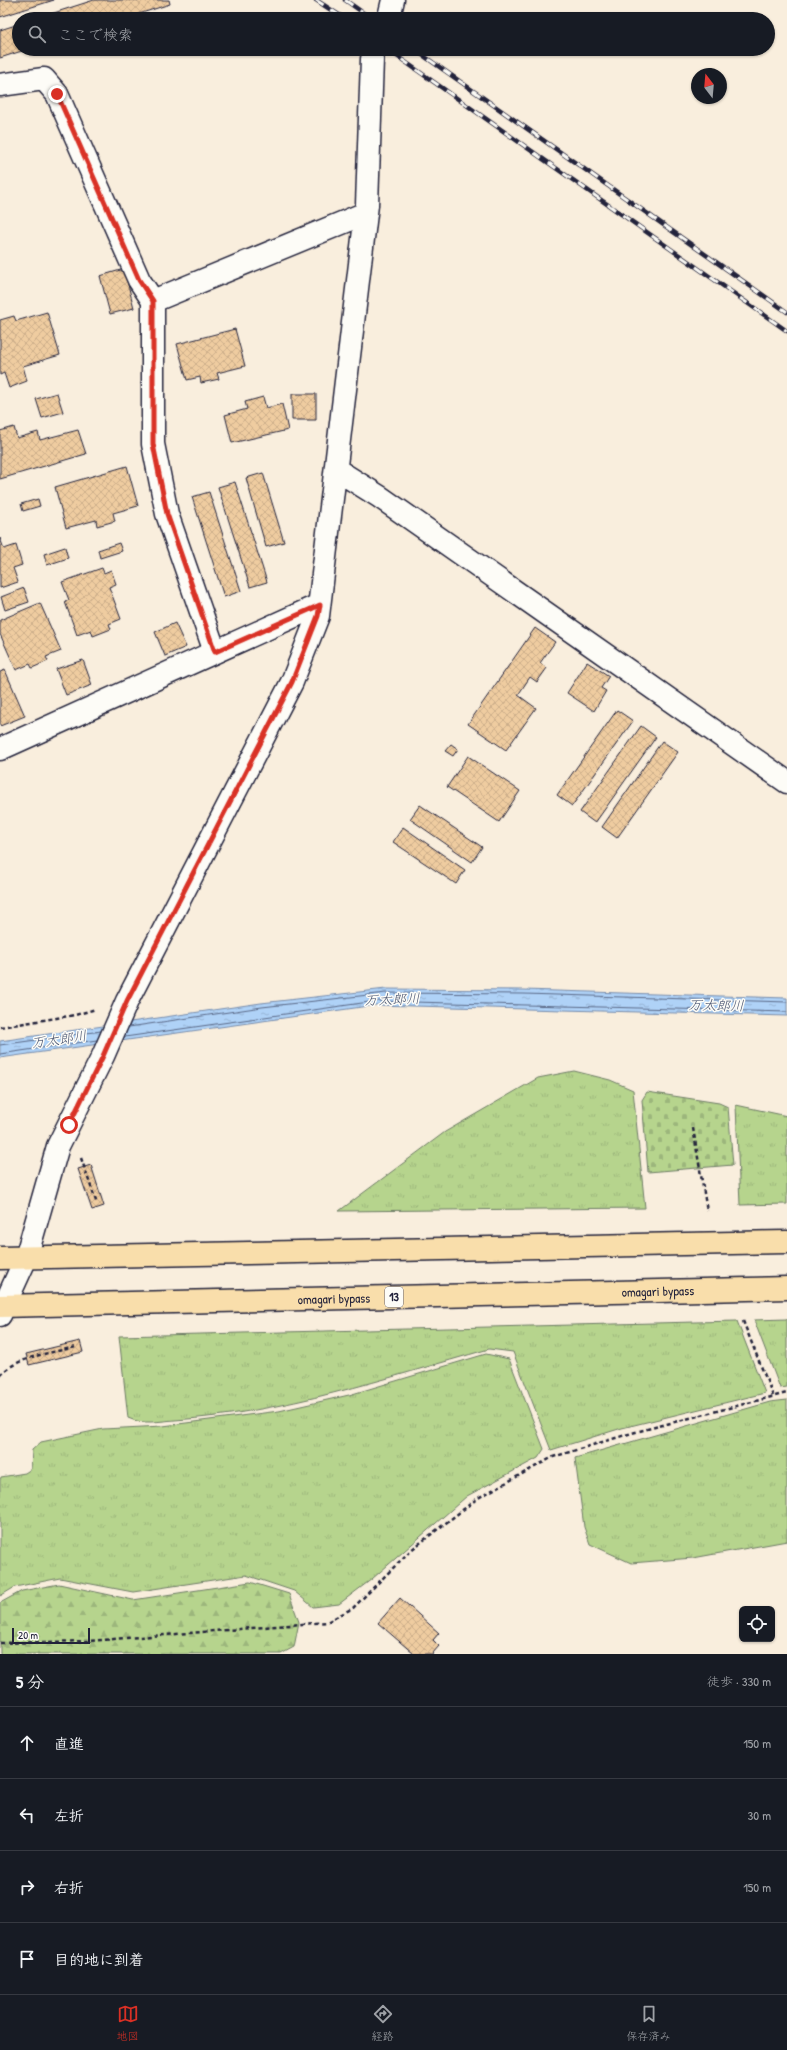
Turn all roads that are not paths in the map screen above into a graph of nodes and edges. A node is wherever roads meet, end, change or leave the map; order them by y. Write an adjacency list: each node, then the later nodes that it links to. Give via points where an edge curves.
1 (372, 59): 3 (street)
2 (0, 85): 4 (street, via 44,79 57,94 139,280)
3 (366, 213): 4 (street); 5 (street)
4 (153, 301): 7 (street, via 153,444 167,514)
5 (337, 470): 6 (street); 9 (street, via 380,497)
6 (320, 605): 7 (street); 12 (street, via 292,682 126,1002 103,1056 58,1146)
7 (215, 652): 8 (street)
8 (0, 749)
9 (787, 782)
10 (787, 1242): 12 (highway)
11 (0, 1258): 12 (highway)
12 (26, 1258): 14 (street)
13 (787, 1288): 14 (highway, omagari bypass / 13)
14 (1, 1309)

